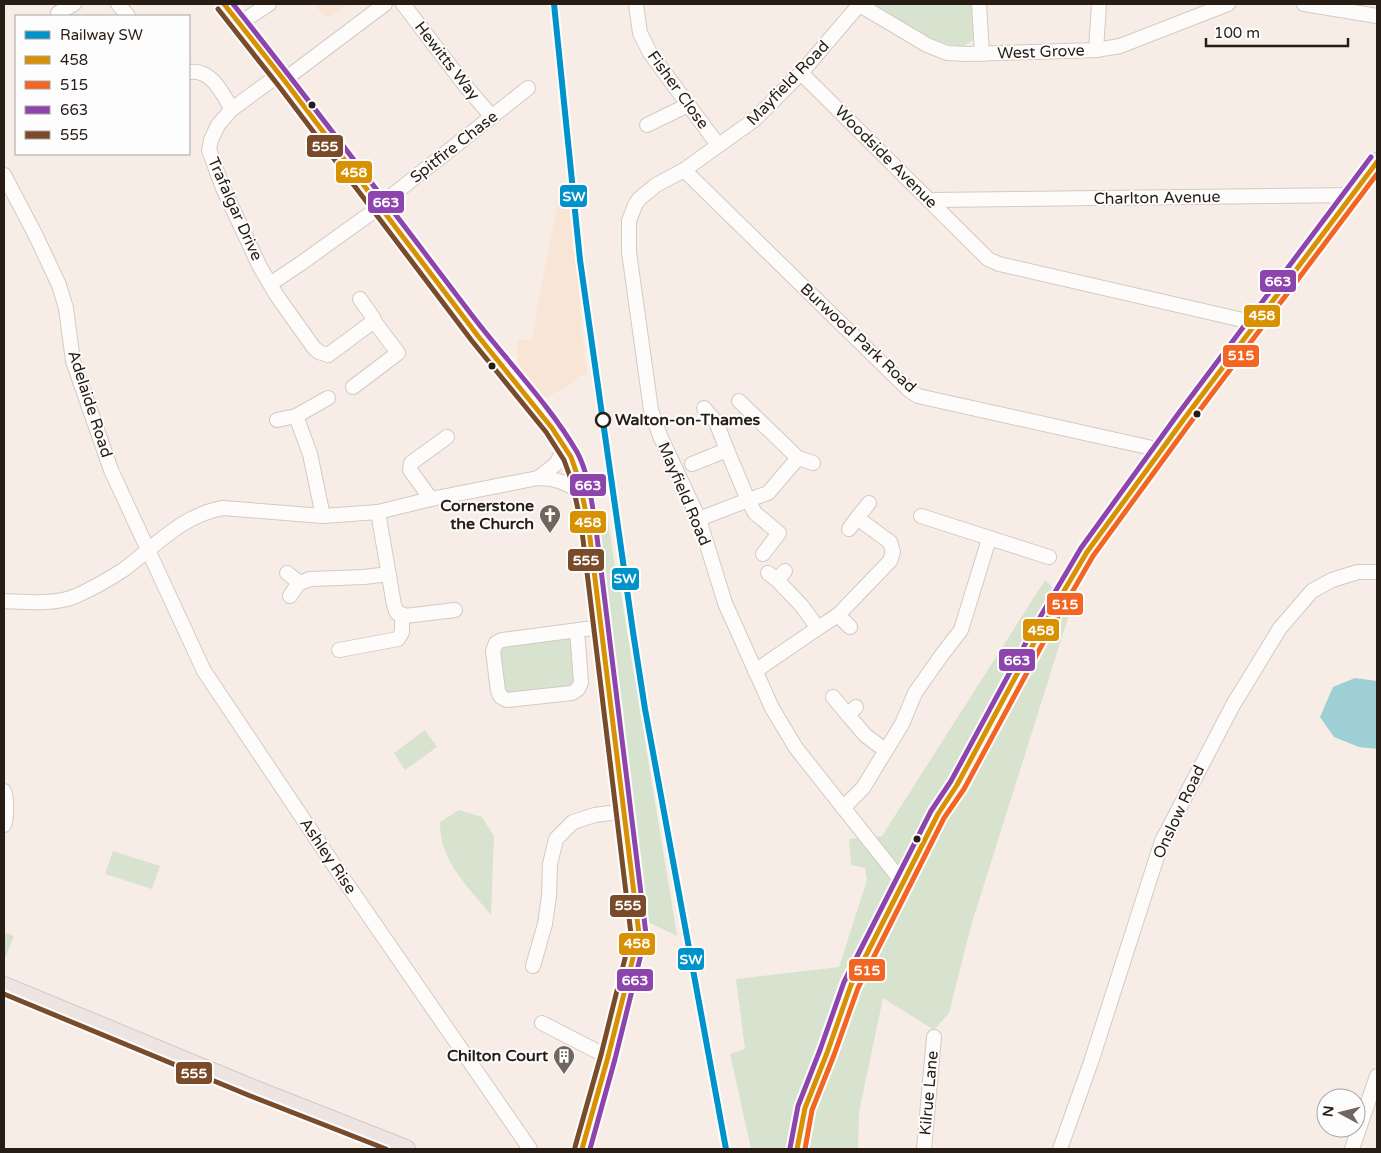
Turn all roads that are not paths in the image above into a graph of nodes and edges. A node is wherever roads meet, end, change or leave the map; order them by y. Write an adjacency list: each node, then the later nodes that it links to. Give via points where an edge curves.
1 (74, 4): 14 (street)
2 (118, 4): 15 (street)
3 (224, 4): 17 (street)
4 (269, 4): 17 (street)
5 (385, 4): 22 (street, Trafalgar Drive)
6 (402, 4): 26 (street, Hewitts Way)
7 (636, 4): 24 (street, Fisher Close, via 644,42)
8 (859, 4): 19 (street, West Grove, via 936,49 956,54); 21 (street, Mayfield Road)
9 (979, 4): 19 (street)
10 (1099, 4): 18 (street)
11 (1228, 4): 18 (street, West Grove, via 1128,44)
12 (1304, 4): 13 (street)
13 (1354, 8): 16 (street)
14 (58, 13)
15 (127, 15)
16 (1377, 16)
17 (240, 23): 22 (street)
18 (1096, 50): 19 (street, West Grove)
19 (982, 54)
20 (190, 72): 25 (street, via 203,72 211,78)
21 (802, 73): 28 (street, Mayfield Road, via 754,120); 33 (street, Woodside Avenue)
22 (282, 77): 25 (street, Trafalgar Drive); 35 (street)
23 (528, 88): 26 (street, Spitfire Chase)
24 (688, 104): 27 (street); 28 (street, Fisher Close)
25 (232, 109): 37 (street, Trafalgar Drive, via 218,125 209,150 223,188)
26 (492, 117): 35 (street, Spitfire Chase)
27 (647, 125)
28 (718, 145): 30 (street, Mayfield Road)
29 (1377, 162): 32 (main road)
30 (684, 170): 50 (street, Burwood Park Road, via 910,392); 62 (street, Mayfield Road, via 656,185 635,205 629,222 629,252 651,410)
31 (4, 174): 64 (street, Adelaide Road, via 59,284 66,308 73,361 83,393 111,470)
32 (1353, 195): 34 (street, Charlton Avenue); 40 (main road)
33 (929, 200): 34 (street, Charlton Avenue); 36 (street, Woodside Avenue)
34 (961, 201): 36 (street)
35 (381, 206): 37 (street, Spitfire Chase); 48 (street)
36 (945, 216): 40 (street, Woodside Avenue, via 988,259 999,264)
37 (270, 284): 39 (street, Trafalgar Drive, via 319,352 328,355)
38 (360, 299): 39 (street)
39 (374, 322): 41 (street, via 398,353)
40 (1256, 323): 50 (main road)
41 (352, 387)
42 (328, 398): 45 (street)
43 (739, 401): 51 (street)
44 (704, 408): 49 (street, via 716,422)
45 (296, 416): 46 (street); 60 (street, via 310,454)
46 (277, 420)
47 (447, 437): 56 (street, via 411,463 410,470)
48 (565, 447): 54 (street, via 556,464); 55 (street)
49 (726, 450): 53 (street); 57 (street)
50 (1161, 450): 89 (main road, via 1087,552 1062,593 938,814)
51 (798, 458): 52 (street); 57 (street, via 768,493)
52 (813, 463)
53 (692, 464)
54 (538, 478): 55 (street, via 569,483); 56 (street)
55 (583, 494): 77 (street)
56 (431, 500): 59 (street)
57 (748, 500): 62 (street); 65 (street, via 755,513 779,533)
58 (869, 503): 76 (street, via 853,524 890,542 893,552 890,562)
59 (378, 512): 60 (street); 69 (street)
60 (323, 516): 64 (street, via 223,508 210,510 194,516)
61 (921, 516): 63 (street)
62 (699, 519): 82 (street, Mayfield Road, via 726,603)
63 (989, 539): 66 (street); 84 (street, via 961,630 916,693 902,724)
64 (148, 550): 73 (street, via 121,571 76,596 56,602); 97 (street, Ashley Rise, via 204,671)
65 (763, 554)
66 (1049, 557)
67 (1377, 572): 101 (street, Onslow Road, via 1358,572 1332,580 1312,591 1280,628 1233,705 1162,841)
68 (287, 573): 71 (street)
69 (389, 574): 71 (street, via 310,579); 75 (street, via 394,605 397,613)
70 (776, 574): 79 (street)
71 (300, 583): 72 (street)
72 (290, 596)
73 (4, 601)
74 (455, 610): 75 (street)
75 (402, 614): 81 (street, via 402,632 398,639)
76 (838, 615): 78 (street); 79 (street)
77 (601, 627): 80 (street); 87 (street)
78 (850, 627)
79 (818, 628): 82 (street)
80 (577, 630): 80 (street, via 581,682 578,689 572,693 507,700 501,697 493,650 496,643)
81 (339, 650)
82 (755, 672): 86 (street, Mayfield Road, via 796,748)
83 (833, 697): 84 (street, via 852,711 865,735)
84 (885, 750): 86 (street, via 863,788)
85 (4, 791): 88 (street)
86 (843, 808): 89 (street, Mayfield Road)
87 (624, 811): 90 (street, via 573,822 556,839 550,864 545,924); 94 (street, via 638,934)
88 (4, 825)
89 (904, 882): 99 (main road, via 851,985 806,1108)
90 (533, 966)
91 (4, 986): 96 (main road)
92 (542, 1024): 94 (street)
93 (934, 1037): 100 (street, Kilrue Lane)
94 (608, 1057): 98 (street)
95 (1377, 1076): 102 (street)
96 (406, 1149)
97 (530, 1149)
98 (582, 1149)
99 (797, 1149)
100 (924, 1149)
101 (1060, 1149)
102 (1352, 1149)

